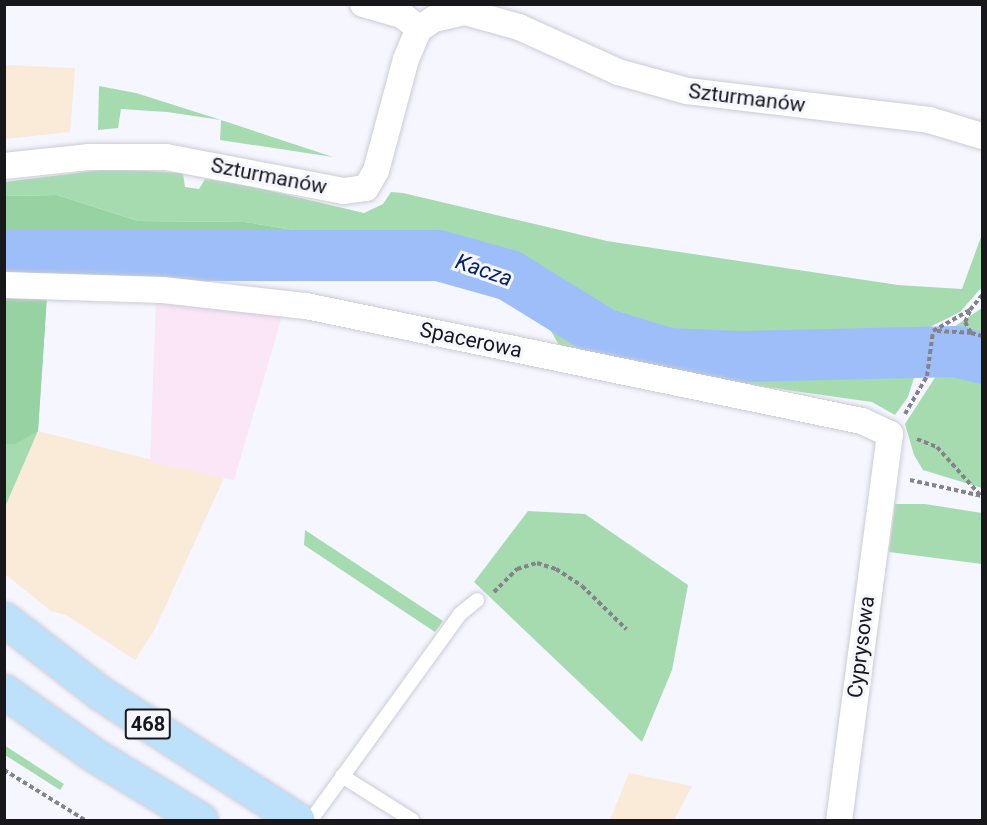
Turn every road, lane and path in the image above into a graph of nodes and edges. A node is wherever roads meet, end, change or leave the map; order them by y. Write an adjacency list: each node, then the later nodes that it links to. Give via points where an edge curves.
1 (363, 4): 4 (street, via 402,15)
2 (450, 10): 3 (street, Szturmanów); 4 (street, Szturmanów)
3 (486, 11): 5 (street, Szturmanów, via 618,72 687,91 929,120)
4 (419, 29): 6 (street, Szturmanów, via 406,58 376,171 366,188 344,191 166,157 88,157)
5 (982, 136)
6 (4, 166)
7 (4, 285): 13 (street, Spacerowa, via 163,290 306,306 862,421)
8 (982, 295): 9 (path)
9 (970, 310): 10 (path); 11 (path, via 965,322)
10 (933, 331): 11 (path); 13 (path, via 927,376)
11 (971, 333): 12 (path)
12 (982, 336)
13 (890, 434): 14 (street); 15 (path, via 937,447)
14 (885, 475): 15 (path); 27 (street, Cyprysowa)
15 (982, 496)
16 (477, 600): 18 (path, via 492,594 517,569 537,562 582,586); 21 (lane, via 460,614)
17 (4, 619): 24 (main road, 468, via 100,693)
18 (626, 629)
19 (4, 691): 23 (main road, 468, via 94,755)
20 (4, 770): 22 (path)
21 (342, 776): 25 (lane); 26 (lane)
22 (85, 820)
23 (201, 820)
24 (298, 820)
25 (311, 820)
26 (412, 820)
27 (839, 820)

